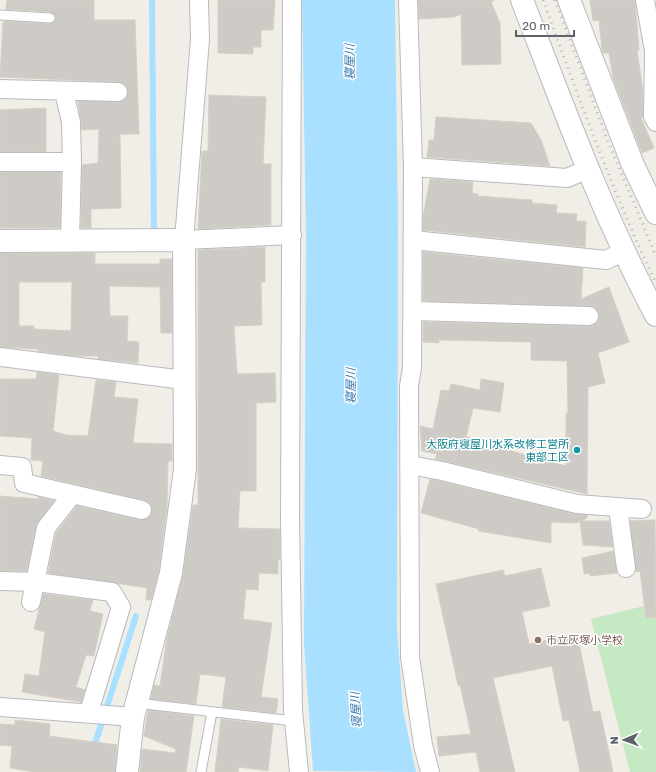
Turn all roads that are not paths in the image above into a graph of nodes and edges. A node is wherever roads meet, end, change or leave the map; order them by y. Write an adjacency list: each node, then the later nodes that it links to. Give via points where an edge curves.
1 (198, 0): 20 (street, via 200,39)
2 (292, 0): 18 (street)
3 (408, 0): 15 (street)
4 (522, 0): 16 (street)
5 (569, 0): 17 (street, via 633,165)
6 (646, 0): 12 (street, via 654,51 653,116)
7 (0, 15): 8 (lane)
8 (50, 18)
9 (0, 89): 10 (street, via 52,89)
10 (64, 92): 11 (street); 14 (street, via 71,122)
11 (118, 92)
12 (656, 122)
13 (0, 162): 14 (street)
14 (72, 162): 22 (street)
15 (413, 167): 16 (street, via 567,178); 21 (street)
16 (588, 169): 23 (street)
17 (656, 213)
18 (292, 235): 20 (street); 43 (street, via 290,519)
19 (0, 240): 22 (street)
20 (184, 240): 22 (street); 28 (street)
21 (413, 240): 23 (street, via 606,260); 24 (street)
22 (70, 241)
23 (625, 251): 25 (street)
24 (413, 311): 26 (street); 30 (street, via 412,368 409,386)
25 (656, 315)
26 (589, 316)
27 (0, 357): 28 (street)
28 (184, 380): 40 (street, via 185,469 171,573)
29 (0, 465): 31 (street, via 22,467 24,483)
30 (410, 465): 32 (street, via 577,504); 47 (street, via 410,657 423,745)
31 (72, 495): 34 (street); 37 (street, via 46,528)
32 (618, 507): 33 (street); 35 (street)
33 (642, 509)
34 (142, 510)
35 (626, 568)
36 (0, 581): 37 (street)
37 (36, 582): 38 (street); 42 (street, via 112,592 121,607)
38 (31, 602)
39 (0, 707): 42 (street)
40 (134, 710): 41 (lane); 42 (street); 44 (street)
41 (212, 712): 43 (lane); 45 (lane)
42 (98, 713)
43 (294, 721): 46 (street)
44 (127, 772)
45 (201, 772)
46 (299, 772)
47 (430, 772)

